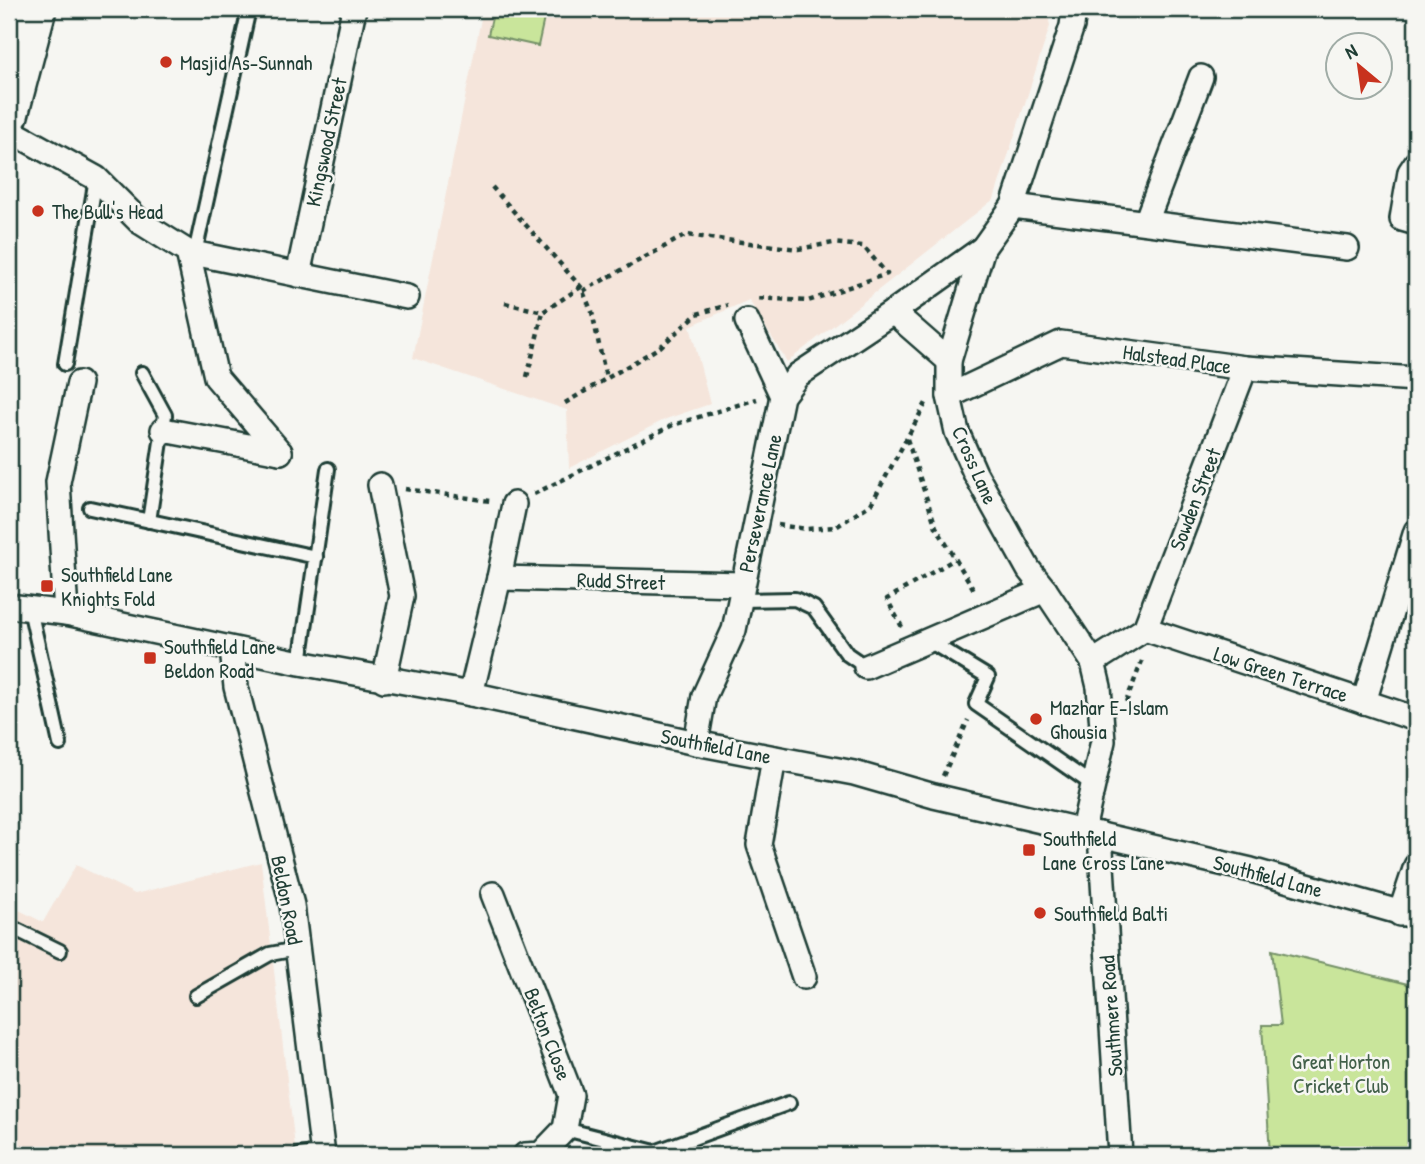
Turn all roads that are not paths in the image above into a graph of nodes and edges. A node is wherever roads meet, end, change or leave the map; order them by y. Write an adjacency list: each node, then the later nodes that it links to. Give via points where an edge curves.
1 (37, 9): 6 (main road)
2 (249, 9): 15 (lane)
3 (354, 9): 16 (street, Kingswood Street)
4 (1074, 9): 10 (street, Cross Lane)
5 (1200, 77): 11 (street)
6 (9, 115)
7 (9, 130): 9 (street)
8 (1416, 163): 12 (street, via 1410,172 1402,219)
9 (96, 178): 15 (street, via 140,222); 23 (lane)
10 (1013, 206): 11 (street); 13 (street, Cross Lane)
11 (1146, 222): 14 (street)
12 (1416, 223)
13 (983, 248): 18 (street); 20 (street, Cross Lane)
14 (1347, 248)
15 (192, 252): 16 (street); 27 (street, via 216,377 280,452)
16 (298, 275): 17 (street)
17 (407, 297)
18 (893, 312): 20 (street); 25 (street, via 798,375)
19 (747, 321): 25 (street)
20 (949, 361): 26 (street, Cross Lane)
21 (1245, 368): 24 (street, Halstead Place); 26 (street, Halstead Place, via 1061,343); 40 (street, Sowden Street)
22 (142, 373): 27 (lane, via 166,415)
23 (72, 374): 39 (street, via 58,482)
24 (1416, 379)
25 (782, 396): 37 (street, Perseverance Lane)
26 (949, 396): 36 (street, Cross Lane, via 957,432 975,473)
27 (163, 430): 32 (lane)
28 (328, 469): 34 (lane)
29 (380, 485): 46 (street, via 402,596)
30 (514, 504): 35 (street)
31 (90, 508): 32 (lane)
32 (149, 521): 34 (lane)
33 (1416, 531): 48 (street)
34 (316, 557): 44 (lane)
35 (499, 578): 37 (street, Rudd Street); 47 (street)
36 (1045, 590): 41 (street); 43 (street, Cross Lane)
37 (741, 592): 45 (lane, via 794,598 814,608 847,654); 50 (street, Perseverance Lane, via 734,629 704,696)
38 (19, 607): 39 (street, Southfield Lane); 51 (lane)
39 (66, 613): 42 (street, Southfield Lane)
40 (1145, 629): 43 (street); 48 (street, Low Green Terrace)
41 (921, 645): 45 (street); 53 (lane, via 988,677 976,704)
42 (232, 649): 44 (street, Southfield Lane); 59 (street, Beldon Road, via 236,688 292,905)
43 (1093, 662): 53 (street, Cross Lane, via 1100,687 1103,741)
44 (300, 663): 46 (street, Southfield Lane)
45 (866, 667)
46 (384, 680): 47 (street, Southfield Lane)
47 (471, 694): 50 (street, Southfield Lane)
48 (1364, 702): 49 (street, Low Green Terrace)
49 (1416, 719)
50 (696, 743): 52 (street, Southfield Lane)
51 (60, 744)
52 (774, 758): 54 (street, Southfield Lane, via 854,773); 61 (street, via 759,845)
53 (1093, 785): 54 (street, Cross Lane)
54 (1091, 832): 57 (street, Southfield Lane, via 1251,870); 69 (street, Southmere Road)
55 (1416, 866): 57 (street)
56 (493, 894): 64 (street, Belton Close, via 571,1095)
57 (1408, 916)
58 (9, 926): 60 (lane)
59 (297, 949): 62 (lane, via 270,954); 65 (street, Beldon Road)
60 (60, 951)
61 (804, 977)
62 (196, 996)
63 (789, 1103): 64 (lane, via 655,1152)
64 (565, 1129): 67 (street, via 541,1154)
65 (323, 1153): 66 (lane)
66 (299, 1155)
67 (525, 1155)
68 (1101, 1155): 69 (street)
69 (1120, 1155)

